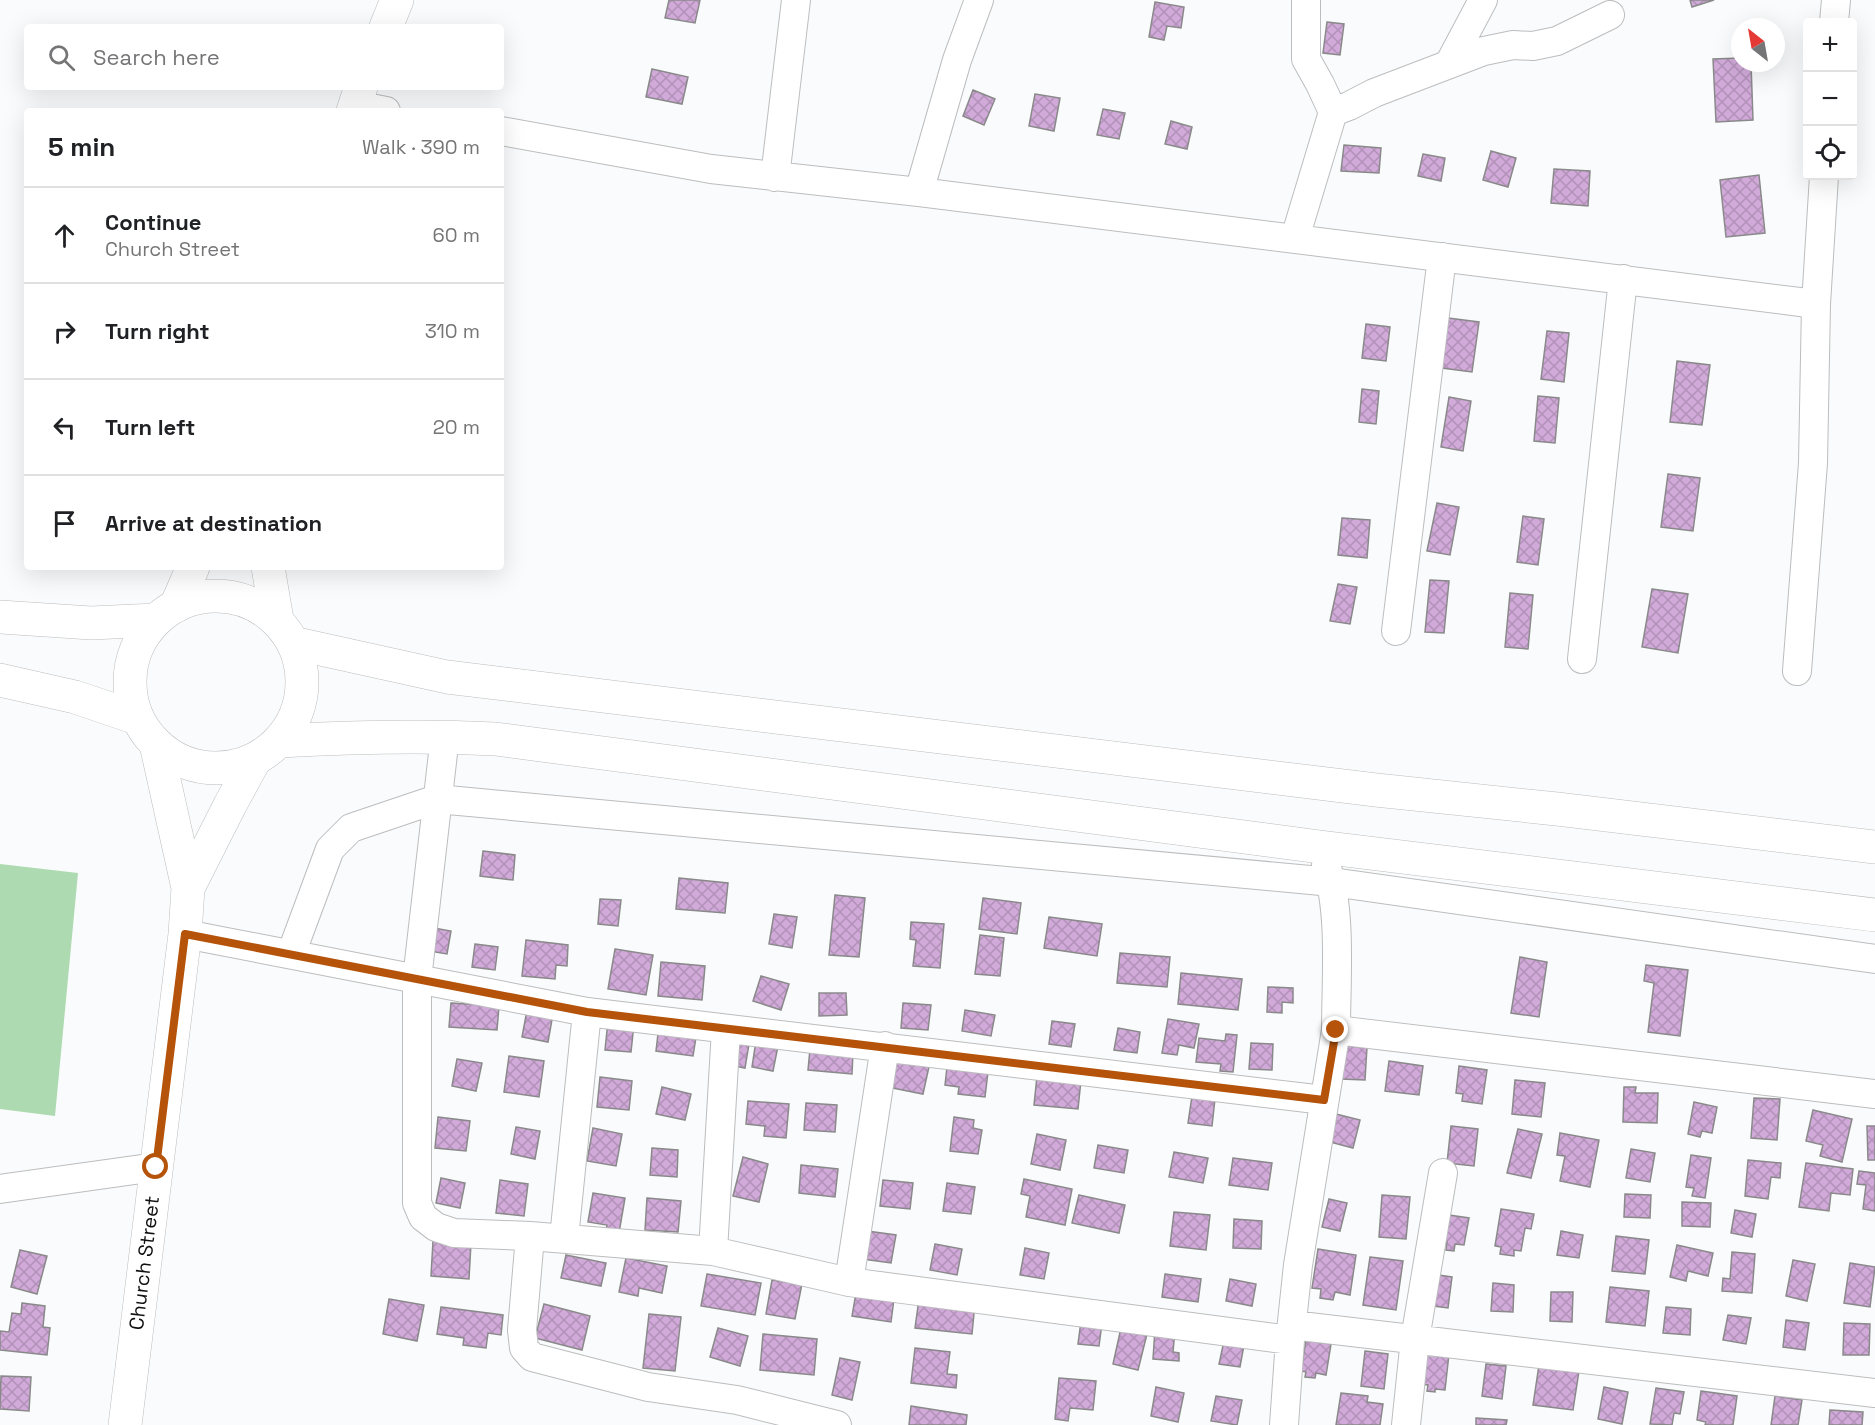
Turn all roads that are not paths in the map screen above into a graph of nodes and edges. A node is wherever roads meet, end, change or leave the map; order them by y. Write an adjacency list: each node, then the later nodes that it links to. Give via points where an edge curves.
1 (398, 0): 9 (main road)
2 (796, 0): 13 (street)
3 (979, 0): 15 (street, via 957,60)
4 (1306, 0): 11 (street, via 1306,59)
5 (1483, 0): 10 (street)
6 (1836, 0): 8 (street)
7 (1610, 15): 10 (street, via 1557,41 1484,51)
8 (1834, 18)
9 (387, 24)
10 (1449, 64): 11 (street)
11 (1333, 112): 16 (street)
12 (504, 132): 13 (street)
13 (775, 177): 15 (street)
14 (1824, 180): 19 (street)
15 (919, 192): 16 (street)
16 (1295, 238): 17 (street)
17 (1442, 257): 18 (street); 24 (street)
18 (1623, 279): 19 (street); 26 (street)
19 (1816, 304): 27 (street, via 1813,463)
20 (191, 570): 22 (main road)
21 (269, 570): 25 (main road)
22 (166, 613): 23 (main road, via 90,623); 25 (main road, via 202,597 229,597 255,604); 29 (main road, via 140,642 131,666 130,693)
23 (0, 617)
24 (1396, 631)
25 (285, 632): 32 (main road, via 302,668 302,694 294,719); 35 (main road, via 447,677)
26 (1582, 659)
27 (1797, 671)
28 (0, 680): 29 (main road, via 75,697)
29 (137, 718): 31 (main road)
30 (445, 736): 32 (main road, via 362,736); 33 (street); 34 (main road, via 495,739)
31 (156, 744): 32 (main road, via 177,759 203,767 230,767); 37 (main road)
32 (267, 750): 37 (main road, via 230,805)
33 (437, 799): 36 (street); 40 (street, via 351,828 330,849); 42 (street)
34 (1320, 847): 36 (street); 38 (main road)
35 (1875, 847)
36 (1332, 882): 41 (street); 45 (street, via 1337,950)
37 (188, 888): 39 (main road, Church Street)
38 (1875, 915)
39 (185, 934): 40 (street); 49 (main road, Church Street)
40 (291, 954): 42 (street)
41 (1875, 959)
42 (417, 979): 43 (street); 52 (street, via 417,1203 423,1218 454,1233)
43 (587, 1012): 44 (street); 53 (street)
44 (726, 1029): 46 (street); 54 (street)
45 (1336, 1030): 47 (street); 48 (street)
46 (885, 1047): 48 (street); 55 (street)
47 (1875, 1094)
48 (1324, 1100): 56 (street)
49 (156, 1167): 51 (street); 59 (main road, Church Street)
50 (1443, 1173): 57 (street)
51 (0, 1189)
52 (531, 1236): 53 (street); 60 (street, via 522,1330 524,1348 532,1357 648,1387 737,1400)
53 (564, 1238): 54 (street)
54 (713, 1251): 55 (street)
55 (849, 1282): 56 (street)
56 (1291, 1332): 57 (street); 61 (street)
57 (1415, 1340): 58 (street); 62 (street)
58 (1875, 1394)
59 (125, 1425)
60 (837, 1425)
61 (1284, 1425)
62 (1406, 1425)

